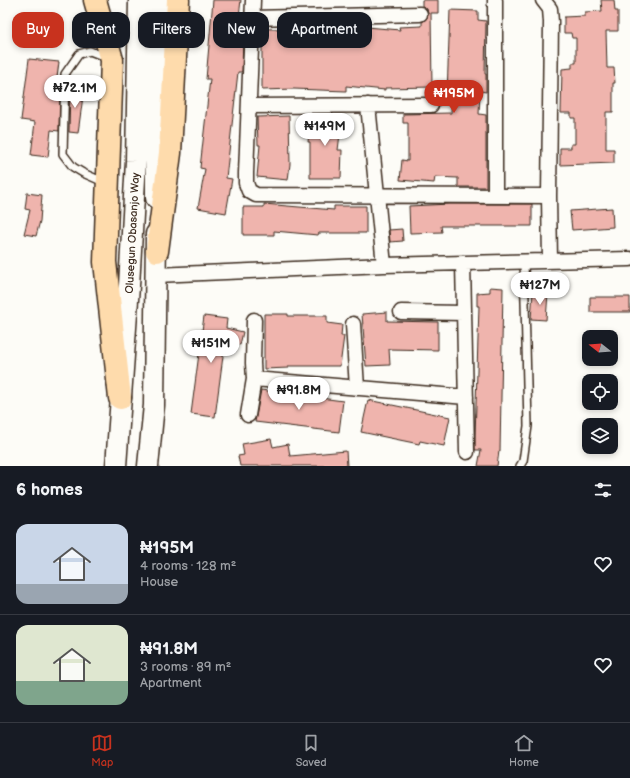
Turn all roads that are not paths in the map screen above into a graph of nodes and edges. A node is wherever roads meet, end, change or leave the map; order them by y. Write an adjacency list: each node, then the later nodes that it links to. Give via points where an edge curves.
1 (95, 0): 12 (highway)
2 (139, 0): 34 (main road, Olusegun Obasanjo Way, via 136,161)
3 (158, 0): 20 (main road, Olusegun Obasanjo Way)
4 (178, 0): 20 (highway, via 170,153)
5 (254, 0): 8 (street)
6 (495, 0): 18 (street)
7 (543, 0): 19 (street, via 550,9 551,22)
8 (253, 12)
9 (420, 14): 10 (street)
10 (269, 18)
11 (252, 48): 15 (street)
12 (112, 60): 16 (highway); 16 (lane, via 90,51 79,54 65,74 63,154 83,174)
13 (368, 105): 14 (street); 15 (street); 17 (street)
14 (431, 105)
15 (249, 106): 17 (street, via 246,173 249,191 256,195)
16 (108, 183): 34 (highway, via 105,262)
17 (377, 196): 18 (street); 25 (street)
18 (495, 196): 19 (street)
19 (549, 196): 23 (street)
20 (156, 251): 26 (main road, Olusegun Obasanjo Way)
21 (630, 259): 23 (street)
22 (524, 261): 23 (street); 24 (street); 39 (lane, via 528,426)
23 (550, 261)
24 (463, 263): 25 (street); 28 (street)
25 (384, 265): 26 (street)
26 (156, 275): 38 (main road, Olusegun Obasanjo Way, via 154,405)
27 (401, 312): 28 (street)
28 (464, 313): 33 (street)
29 (254, 320): 31 (street)
30 (353, 324): 32 (street)
31 (254, 379): 32 (street); 35 (street)
32 (357, 388): 33 (street)
33 (466, 397): 36 (street)
34 (120, 398): 37 (main road, Olusegun Obasanjo Way)
35 (248, 415)
36 (467, 452)
37 (116, 466)
38 (148, 466)
39 (520, 466)

